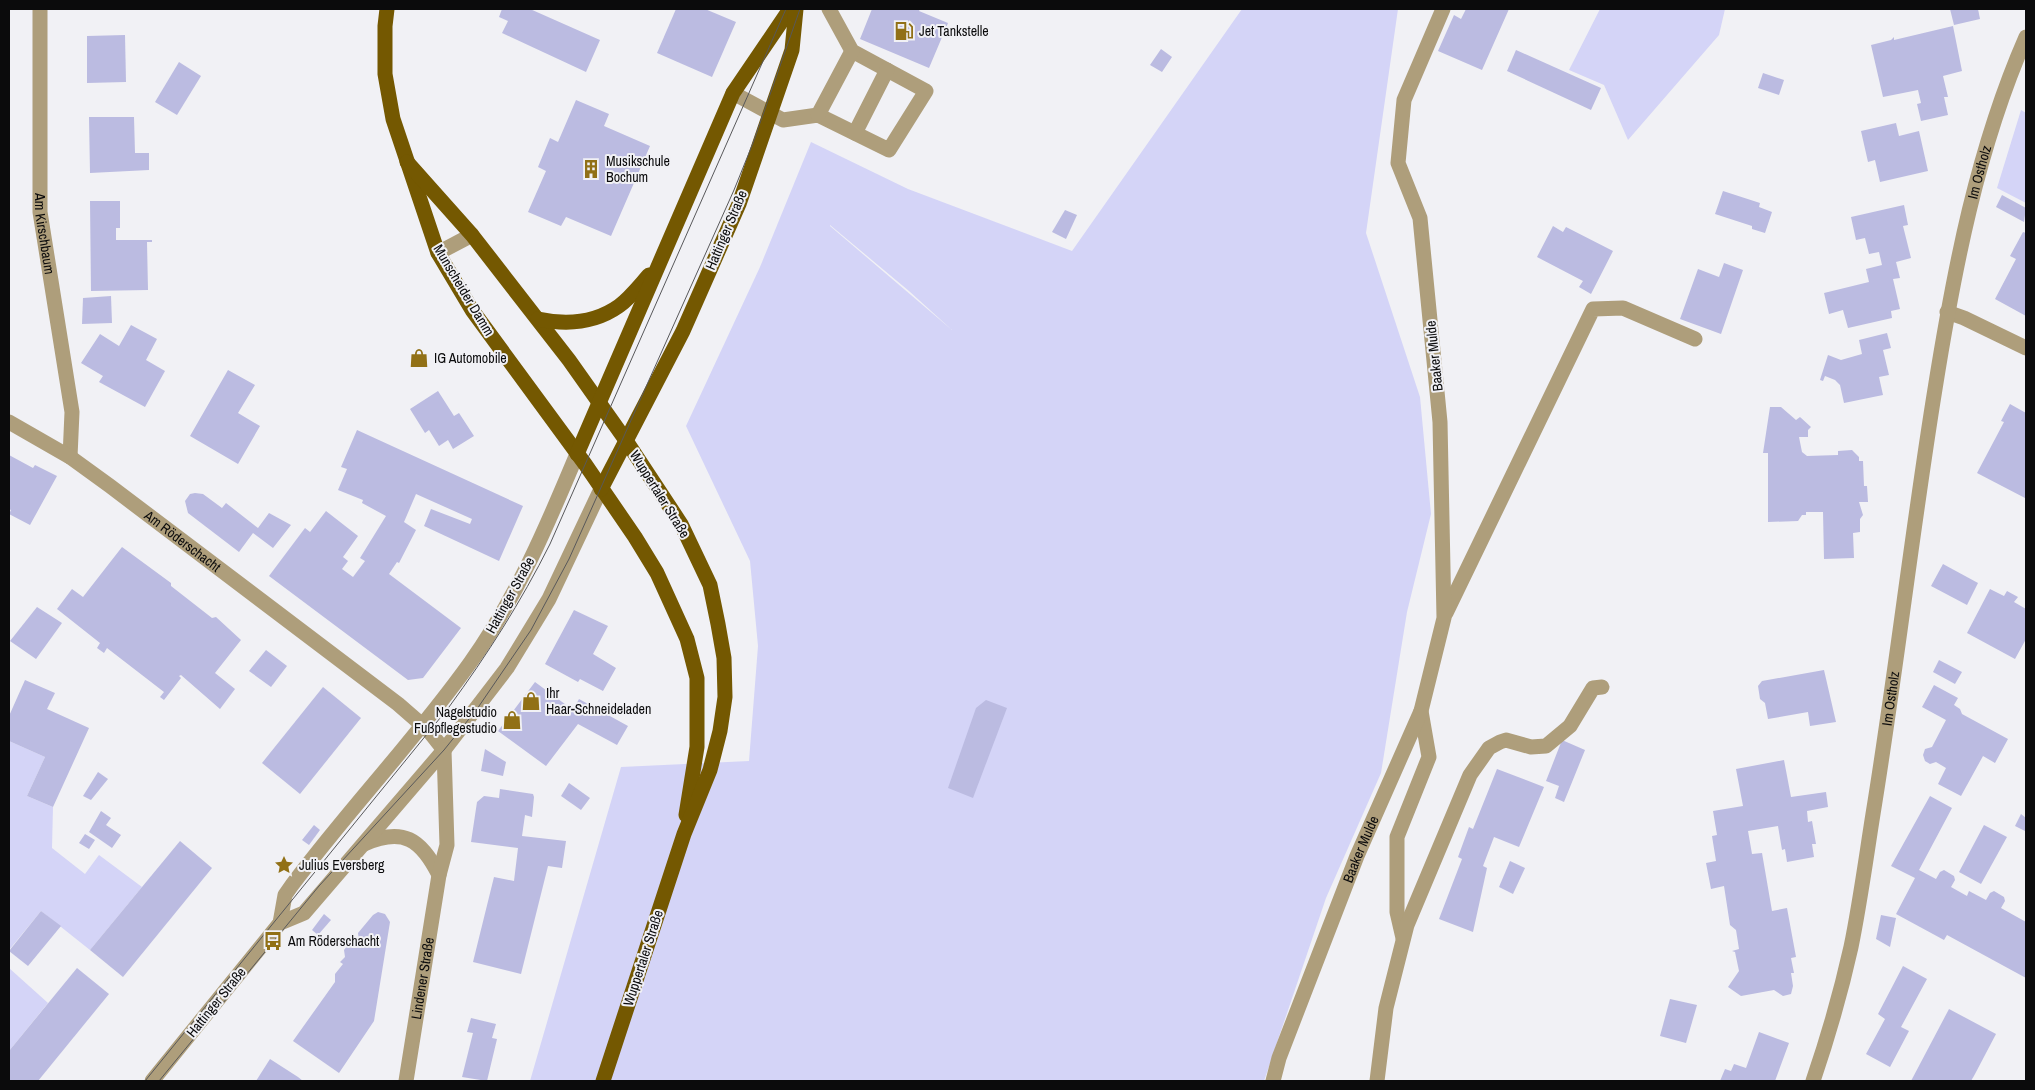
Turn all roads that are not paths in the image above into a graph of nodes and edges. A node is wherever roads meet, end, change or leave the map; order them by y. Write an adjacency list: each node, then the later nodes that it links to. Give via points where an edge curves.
1 (40, 9): 26 (street, Am Kirschbaum, via 40,212 72,412)
2 (387, 9): 14 (main road, Munscheider Damm, via 385,74 393,119)
3 (790, 9): 10 (main road, Hattinger Straße)
4 (796, 9): 11 (main road, Hattinger Straße, via 792,50)
5 (829, 9): 8 (street)
6 (1443, 9): 28 (street, Baaker Mulde, via 1404,100 1398,163 1420,218 1440,422)
7 (2026, 37): 18 (street, Im Ostholz, via 1991,131 1967,217)
8 (852, 50): 9 (street); 12 (street)
9 (887, 70): 13 (street); 13 (street, via 926,92 889,150)
10 (733, 93): 11 (street); 17 (main road, Hattinger Straße)
11 (771, 115): 12 (street, via 783,120); 24 (main road, Hattinger Straße, via 739,204 683,331)
12 (818, 115): 13 (street)
13 (855, 133)
14 (408, 162): 15 (main road, Munscheider Damm); 16 (main road, Munscheider Damm)
15 (472, 236): 16 (street); 19 (main road, Munscheider Damm)
16 (438, 253): 25 (main road, Munscheider Damm, via 477,317)
17 (657, 266): 19 (main road, Hattinger Straße, via 620,306 590,321); 22 (main road, Hattinger Straße)
18 (1947, 312): 21 (street); 43 (street, Im Ostholz, via 1918,495 1886,736 1851,947)
19 (538, 319): 22 (main road, Munscheider Damm)
20 (1694, 339): 28 (street, Baaker Mulde, via 1623,308 1592,309)
21 (2026, 348)
22 (598, 403): 24 (main road); 25 (main road, Hattinger Straße)
23 (9, 422): 26 (street, Am Röderschacht)
24 (627, 442): 27 (main road, Hattinger Straße); 33 (main road, Wuppertaler Straße, via 681,524 710,585 724,658 725,697 720,731 710,770)
25 (577, 454): 27 (main road); 31 (street, Hattinger Straße, via 542,537 510,600 471,662)
26 (70, 457): 31 (street, Am Röderschacht)
27 (601, 489): 32 (street, Hattinger Straße, via 531,630 478,709); 33 (main road, Wuppertaler Straße, via 657,574 687,639 697,678 697,747 691,770)
28 (1444, 618): 30 (street, Baaker Mulde)
29 (1602, 687): 37 (street, via 1593,688 1570,726 1546,746 1531,747 1506,740 1489,748 1470,775 1407,925)
30 (1421, 711): 37 (street, via 1429,757 1397,836 1397,912); 41 (street, Baaker Mulde, via 1357,856)
31 (422, 725): 32 (street); 36 (street, Hattinger Straße, via 288,890)
32 (444, 750): 34 (street, Hattinger Straße); 35 (street, Lindener Straße, via 447,845)
33 (684, 834): 40 (main road, Wuppertaler Straße)
34 (362, 845): 35 (street, via 381,837 403,836 429,855); 36 (street, Hattinger Straße, via 304,913)
35 (439, 875): 39 (street, Lindener Straße)
36 (280, 923): 38 (street, Hattinger Straße)
37 (1404, 942): 42 (street, via 1386,1008)
38 (152, 1081)
39 (406, 1081)
40 (603, 1081)
41 (1273, 1081)
42 (1377, 1081)
43 (1813, 1081)

